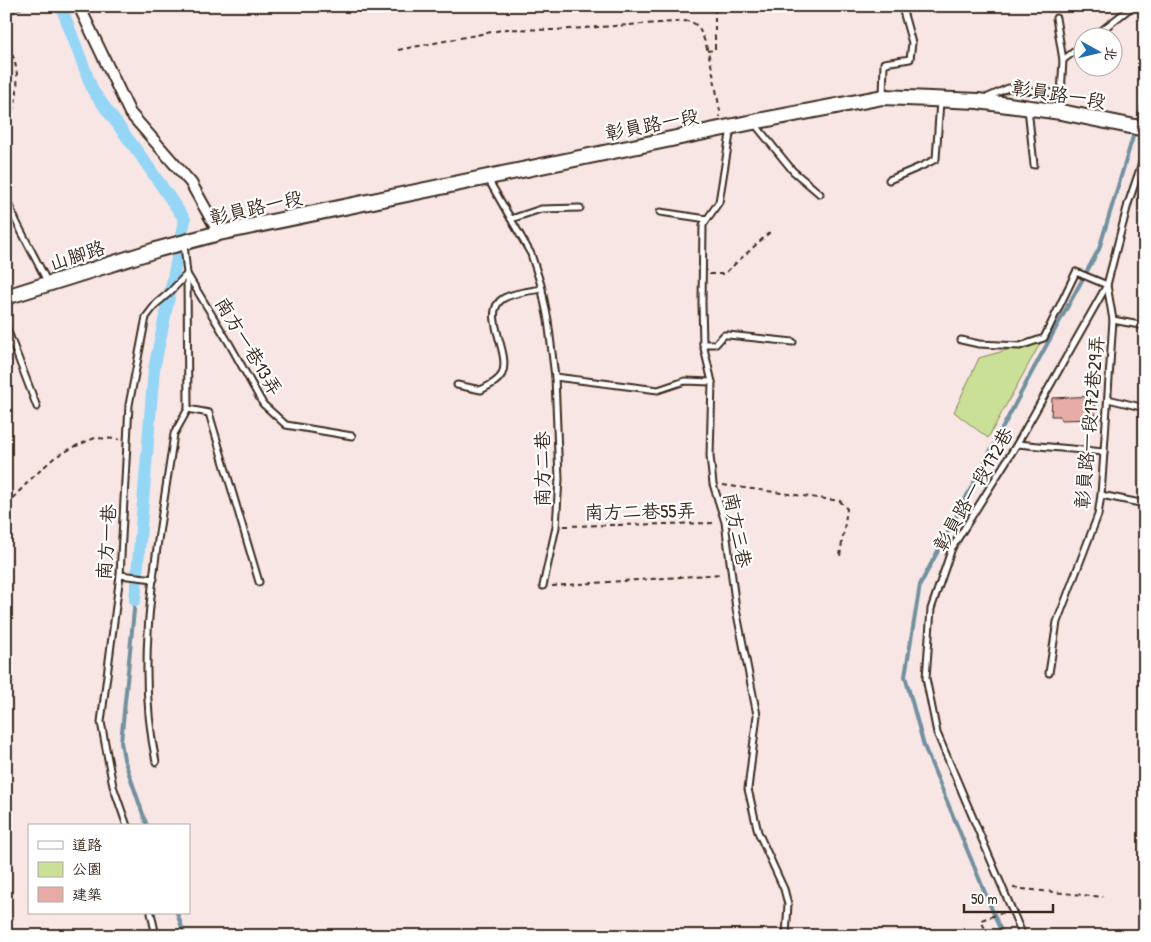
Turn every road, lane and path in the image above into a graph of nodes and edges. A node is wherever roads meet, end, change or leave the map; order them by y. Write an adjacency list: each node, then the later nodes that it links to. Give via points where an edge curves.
1 (25, 6): 7 (path, via 8,15)
2 (79, 6): 33 (street, via 130,113 191,183)
3 (715, 6): 11 (path, via 715,50)
4 (1133, 6): 8 (lane)
5 (903, 10): 14 (lane, via 912,43 910,59 884,63)
6 (1056, 18): 13 (lane)
7 (6, 21)
8 (1105, 28)
9 (6, 37): 19 (path, via 15,61 18,83 14,107)
10 (398, 50): 11 (path, via 507,29 554,30 689,21 696,25)
11 (707, 51): 20 (path)
12 (1074, 51): 13 (lane)
13 (1062, 60): 16 (lane, via 1062,94 1008,88)
14 (883, 97): 15 (main road, 彰員路一段); 18 (main road, 彰員路一段)
15 (940, 99): 16 (main road, 彰員路一段); 25 (lane, via 936,159)
16 (978, 101): 17 (main road, 彰員路一段)
17 (1028, 108): 21 (main road, 彰員路一段); 23 (lane)
18 (753, 122): 20 (main road, 彰員路一段); 26 (lane, via 793,171)
19 (6, 124)
20 (725, 128): 24 (main road, 彰員路一段); 31 (lane, 南方三巷, via 719,202)
21 (1144, 128)
22 (1145, 154): 39 (lane, 彰員路一段172巷)
23 (1034, 165)
24 (486, 177): 30 (lane, 南方二巷); 33 (main road, 彰員路一段)
25 (889, 180)
26 (820, 194)
27 (6, 198): 38 (lane)
28 (580, 208): 30 (lane, via 541,209)
29 (660, 212): 31 (lane)
30 (511, 219): 40 (lane, 南方二巷, via 531,254)
31 (707, 219): 37 (lane, 南方三巷, via 703,225)
32 (770, 232): 37 (path, via 724,274)
33 (219, 233): 34 (main road, 彰員路一段)
34 (187, 242): 35 (main road, 彰員路一段); 36 (lane)
35 (159, 249): 38 (main road, 山腳路)
36 (187, 274): 54 (lane); 55 (lane, 南方一巷13弄, via 263,404 286,425); 56 (lane, 南方一巷, via 146,317 129,405)
37 (702, 274): 47 (lane, 南方三巷)
38 (49, 284): 41 (main road, 山腳路)
39 (1107, 285): 42 (lane, 彰員路一段172巷29弄); 45 (lane, via 1076,272 1044,338 1020,346); 57 (lane, 彰員路一段172巷)
40 (542, 289): 48 (lane, 南方二巷); 50 (lane, via 503,298 496,307 494,318 504,364 502,374 494,383 481,390)
41 (6, 297)
42 (1113, 320): 44 (lane); 51 (lane, 彰員路一段172巷29弄)
43 (6, 326): 52 (lane)
44 (1145, 326)
45 (961, 340)
46 (793, 342): 47 (lane, via 724,335 716,344)
47 (703, 344): 49 (lane, 南方三巷)
48 (555, 377): 49 (lane, via 658,390 685,381); 64 (lane, 南方二巷, via 559,479)
49 (712, 382): 59 (lane, 南方三巷, via 710,456)
50 (456, 385)
51 (1108, 399): 53 (lane); 58 (lane, 彰員路一段172巷29弄)
52 (38, 407)
53 (1145, 408)
54 (188, 409): 68 (lane, via 174,434); 69 (lane, via 209,413)
55 (352, 436)
56 (127, 440): 62 (path, via 95,438 54,457); 67 (lane, 南方一巷)
57 (1016, 444): 58 (lane); 74 (lane, 彰員路一段172巷, via 952,548 931,609 926,678 937,733)
58 (1104, 452): 60 (lane, 彰員路一段172巷29弄)
59 (713, 484): 63 (lane, 南方三巷); 65 (path, via 840,501 847,509)
60 (1101, 495): 61 (lane); 71 (lane, 彰員路一段172巷29弄, via 1098,515 1056,622)
61 (1145, 504)
62 (6, 505)
63 (725, 522): 64 (path, 南方二巷55弄); 66 (lane, 南方三巷)
64 (556, 526): 70 (lane, 南方二巷)
65 (840, 556)
66 (731, 574): 70 (path); 79 (lane, 南方三巷, via 756,715 748,790 758,832 788,904)
67 (120, 575): 68 (lane); 73 (lane, 南方一巷, via 101,722 114,786)
68 (154, 579): 72 (lane, via 147,632 147,698)
69 (259, 582)
70 (543, 586)
71 (1049, 674)
72 (156, 762)
73 (126, 824)
74 (1003, 890): 75 (path, via 1016,888); 76 (lane, 彰員路一段172巷)
75 (1103, 897)
76 (1012, 910): 80 (path, via 981,920); 81 (lane, 彰員路一段172巷)
77 (151, 914): 78 (lane)
78 (156, 936)
79 (786, 936)
80 (988, 936)
81 (1023, 936)

